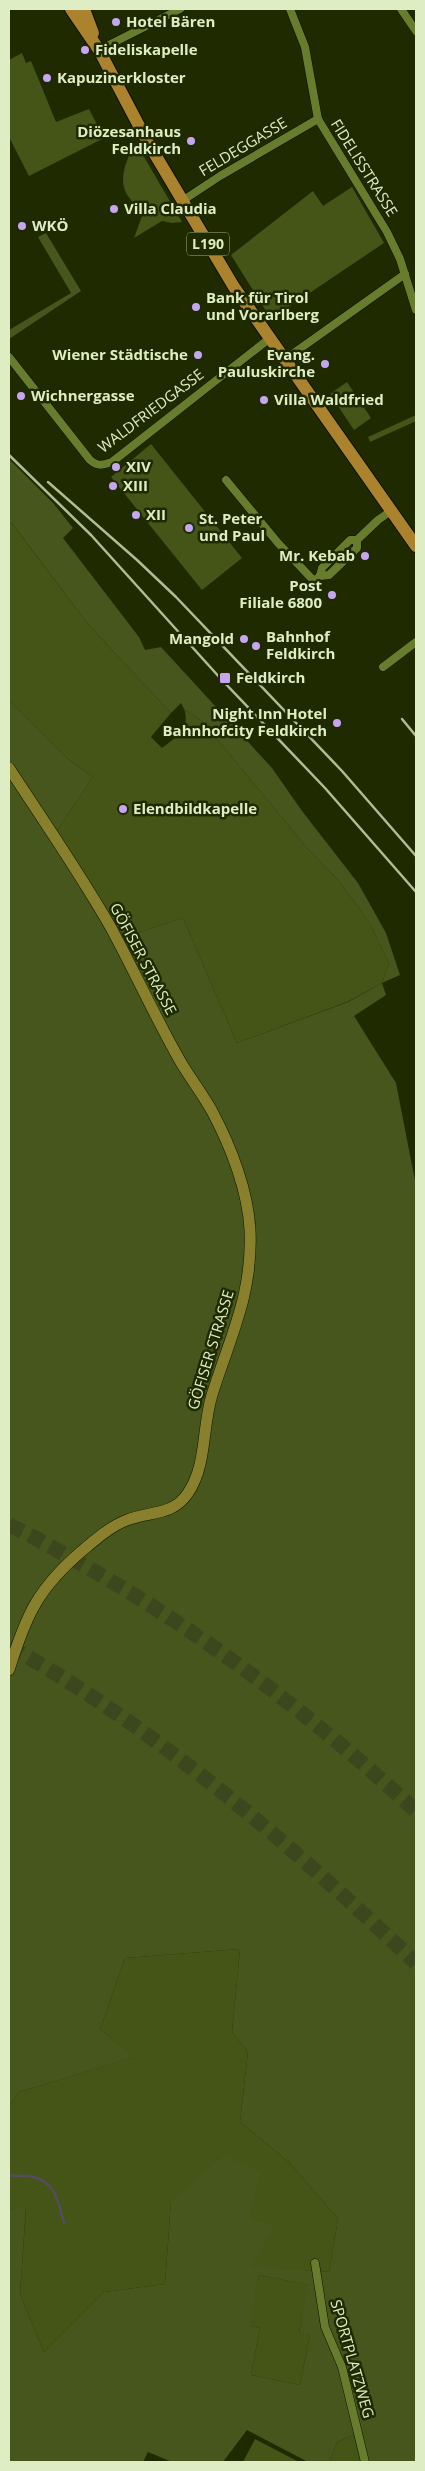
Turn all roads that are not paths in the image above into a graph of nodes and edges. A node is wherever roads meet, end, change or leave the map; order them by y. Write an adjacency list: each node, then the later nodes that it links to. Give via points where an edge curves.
1 (71, 9): 7 (main road, L190)
2 (84, 9): 7 (main road, L190)
3 (180, 9): 7 (street)
4 (290, 9): 8 (street, FIDELISSTRASSE, via 308,58)
5 (401, 9): 6 (street)
6 (416, 31)
7 (99, 50): 9 (main road, L190)
8 (318, 119): 9 (street, FELDEGGASSE); 10 (street, FIDELISSTRASSE, via 387,232)
9 (182, 201): 12 (main road, L190, via 234,287)
10 (405, 274): 11 (street, FIDELISSTRASSE); 14 (street)
11 (416, 310)
12 (270, 338): 13 (street, WALDFRIEDGASSE, via 112,462 103,465 96,465); 14 (main road, L190)
13 (11, 360)
14 (284, 360): 16 (main road, L190)
15 (226, 480): 16 (street, via 314,581 322,568 350,540 357,540)
16 (391, 511): 17 (main road, L190)
17 (416, 546)
18 (416, 642): 19 (street)
19 (383, 667)
20 (9, 768): 21 (main road, GÖFISER STRASSE, via 105,918 179,1060 213,1114 234,1163 250,1227 247,1280 237,1326 206,1416 201,1459 193,1486 179,1505 168,1511 125,1520 61,1568 28,1615)
21 (9, 1670)
22 (316, 2263): 23 (street, SPORTPLATZWEG, via 325,2327 342,2367)
23 (365, 2462)

